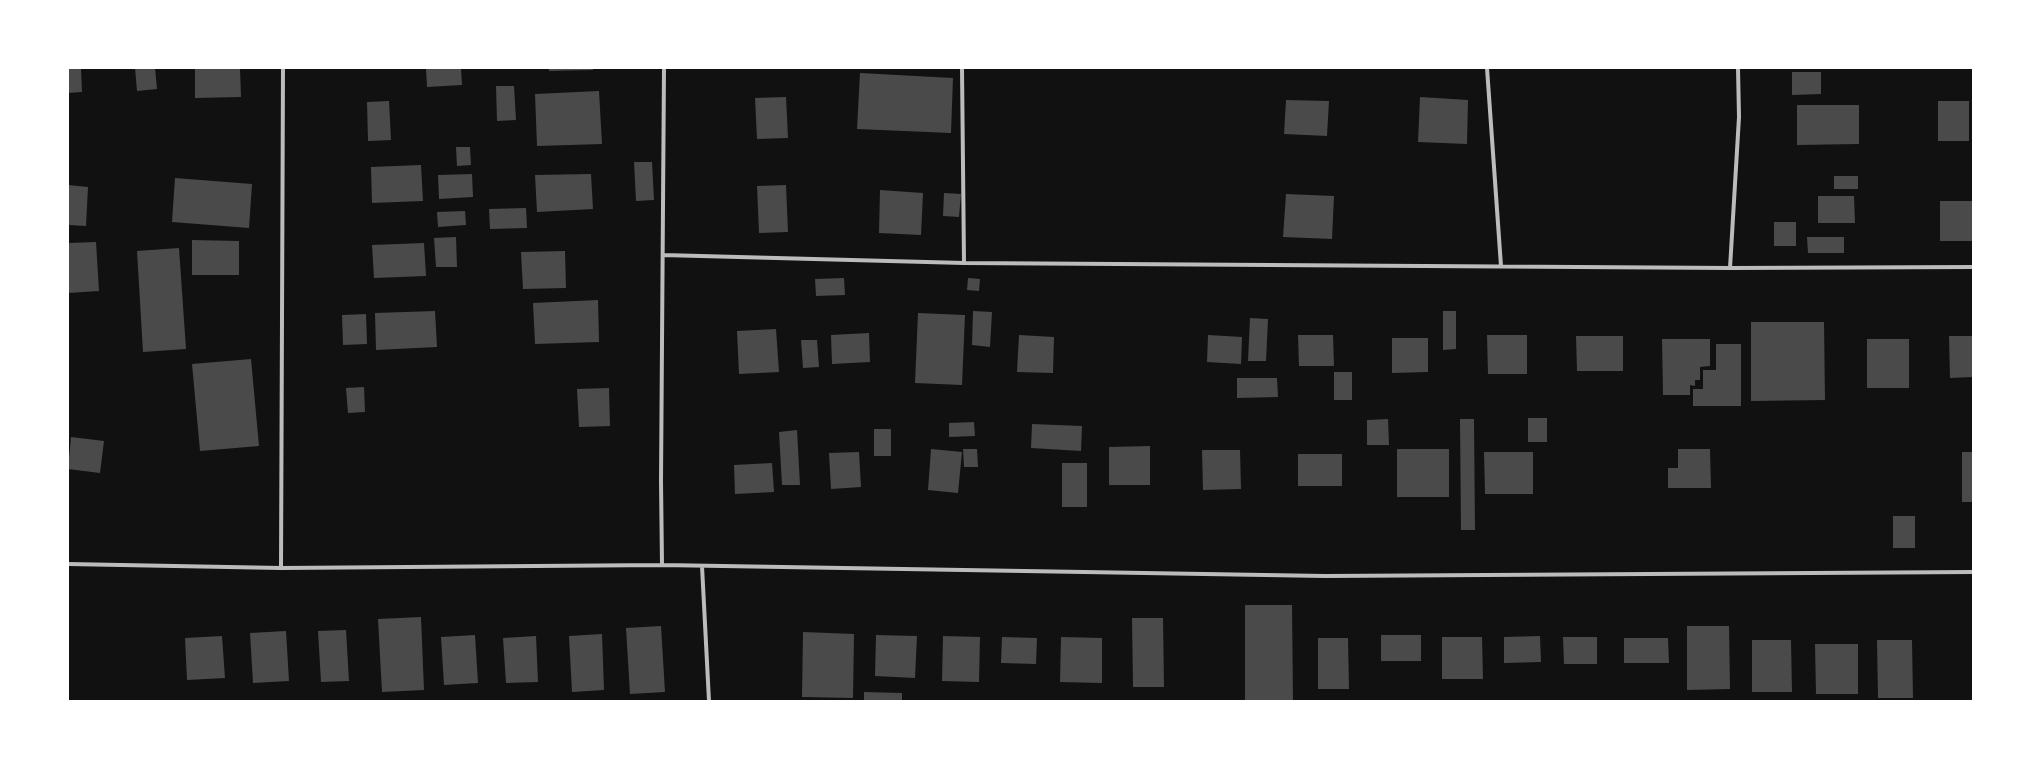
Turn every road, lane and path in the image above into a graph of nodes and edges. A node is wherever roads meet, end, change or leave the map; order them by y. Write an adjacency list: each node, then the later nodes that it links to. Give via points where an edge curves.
1 (283, 68): 14 (street)
2 (664, 68): 6 (street)
3 (962, 68): 7 (street)
4 (1486, 68): 8 (street)
5 (1738, 68): 10 (street)
6 (663, 255): 7 (street); 12 (street, via 660,481)
7 (964, 262): 8 (street)
8 (1501, 266): 10 (street)
9 (1973, 267): 10 (street)
10 (1730, 268)
11 (68, 564): 14 (street)
12 (662, 565): 13 (street); 14 (street)
13 (702, 566): 15 (street, via 1325,576); 16 (street)
14 (281, 568)
15 (1973, 572)
16 (709, 701)

